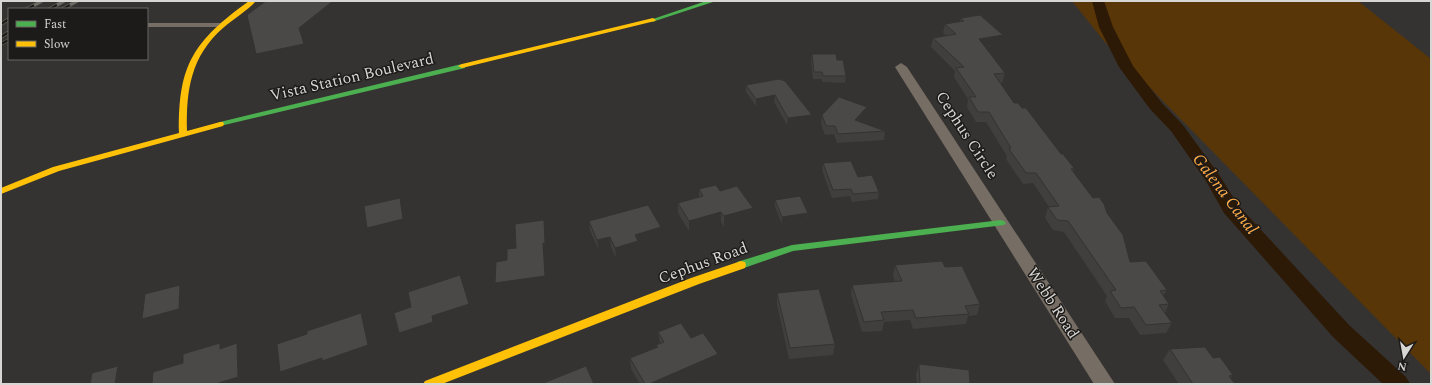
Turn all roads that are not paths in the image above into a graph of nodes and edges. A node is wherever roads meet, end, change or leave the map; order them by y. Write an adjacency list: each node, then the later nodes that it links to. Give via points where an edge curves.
1 (252, 1): 4 (street)
2 (713, 1): 6 (street, Vista Station Boulevard, via 644,23)
3 (148, 25): 4 (lane)
4 (222, 25): 6 (street, via 197,53 187,78)
5 (901, 67): 8 (street, Cephus Circle)
6 (182, 133): 7 (street, Vista Station Boulevard, via 56,169)
7 (1, 191)
8 (1001, 223): 9 (street, Cephus Road, via 792,248 696,281); 10 (street, Webb Road)
9 (429, 384)
10 (1105, 384)

